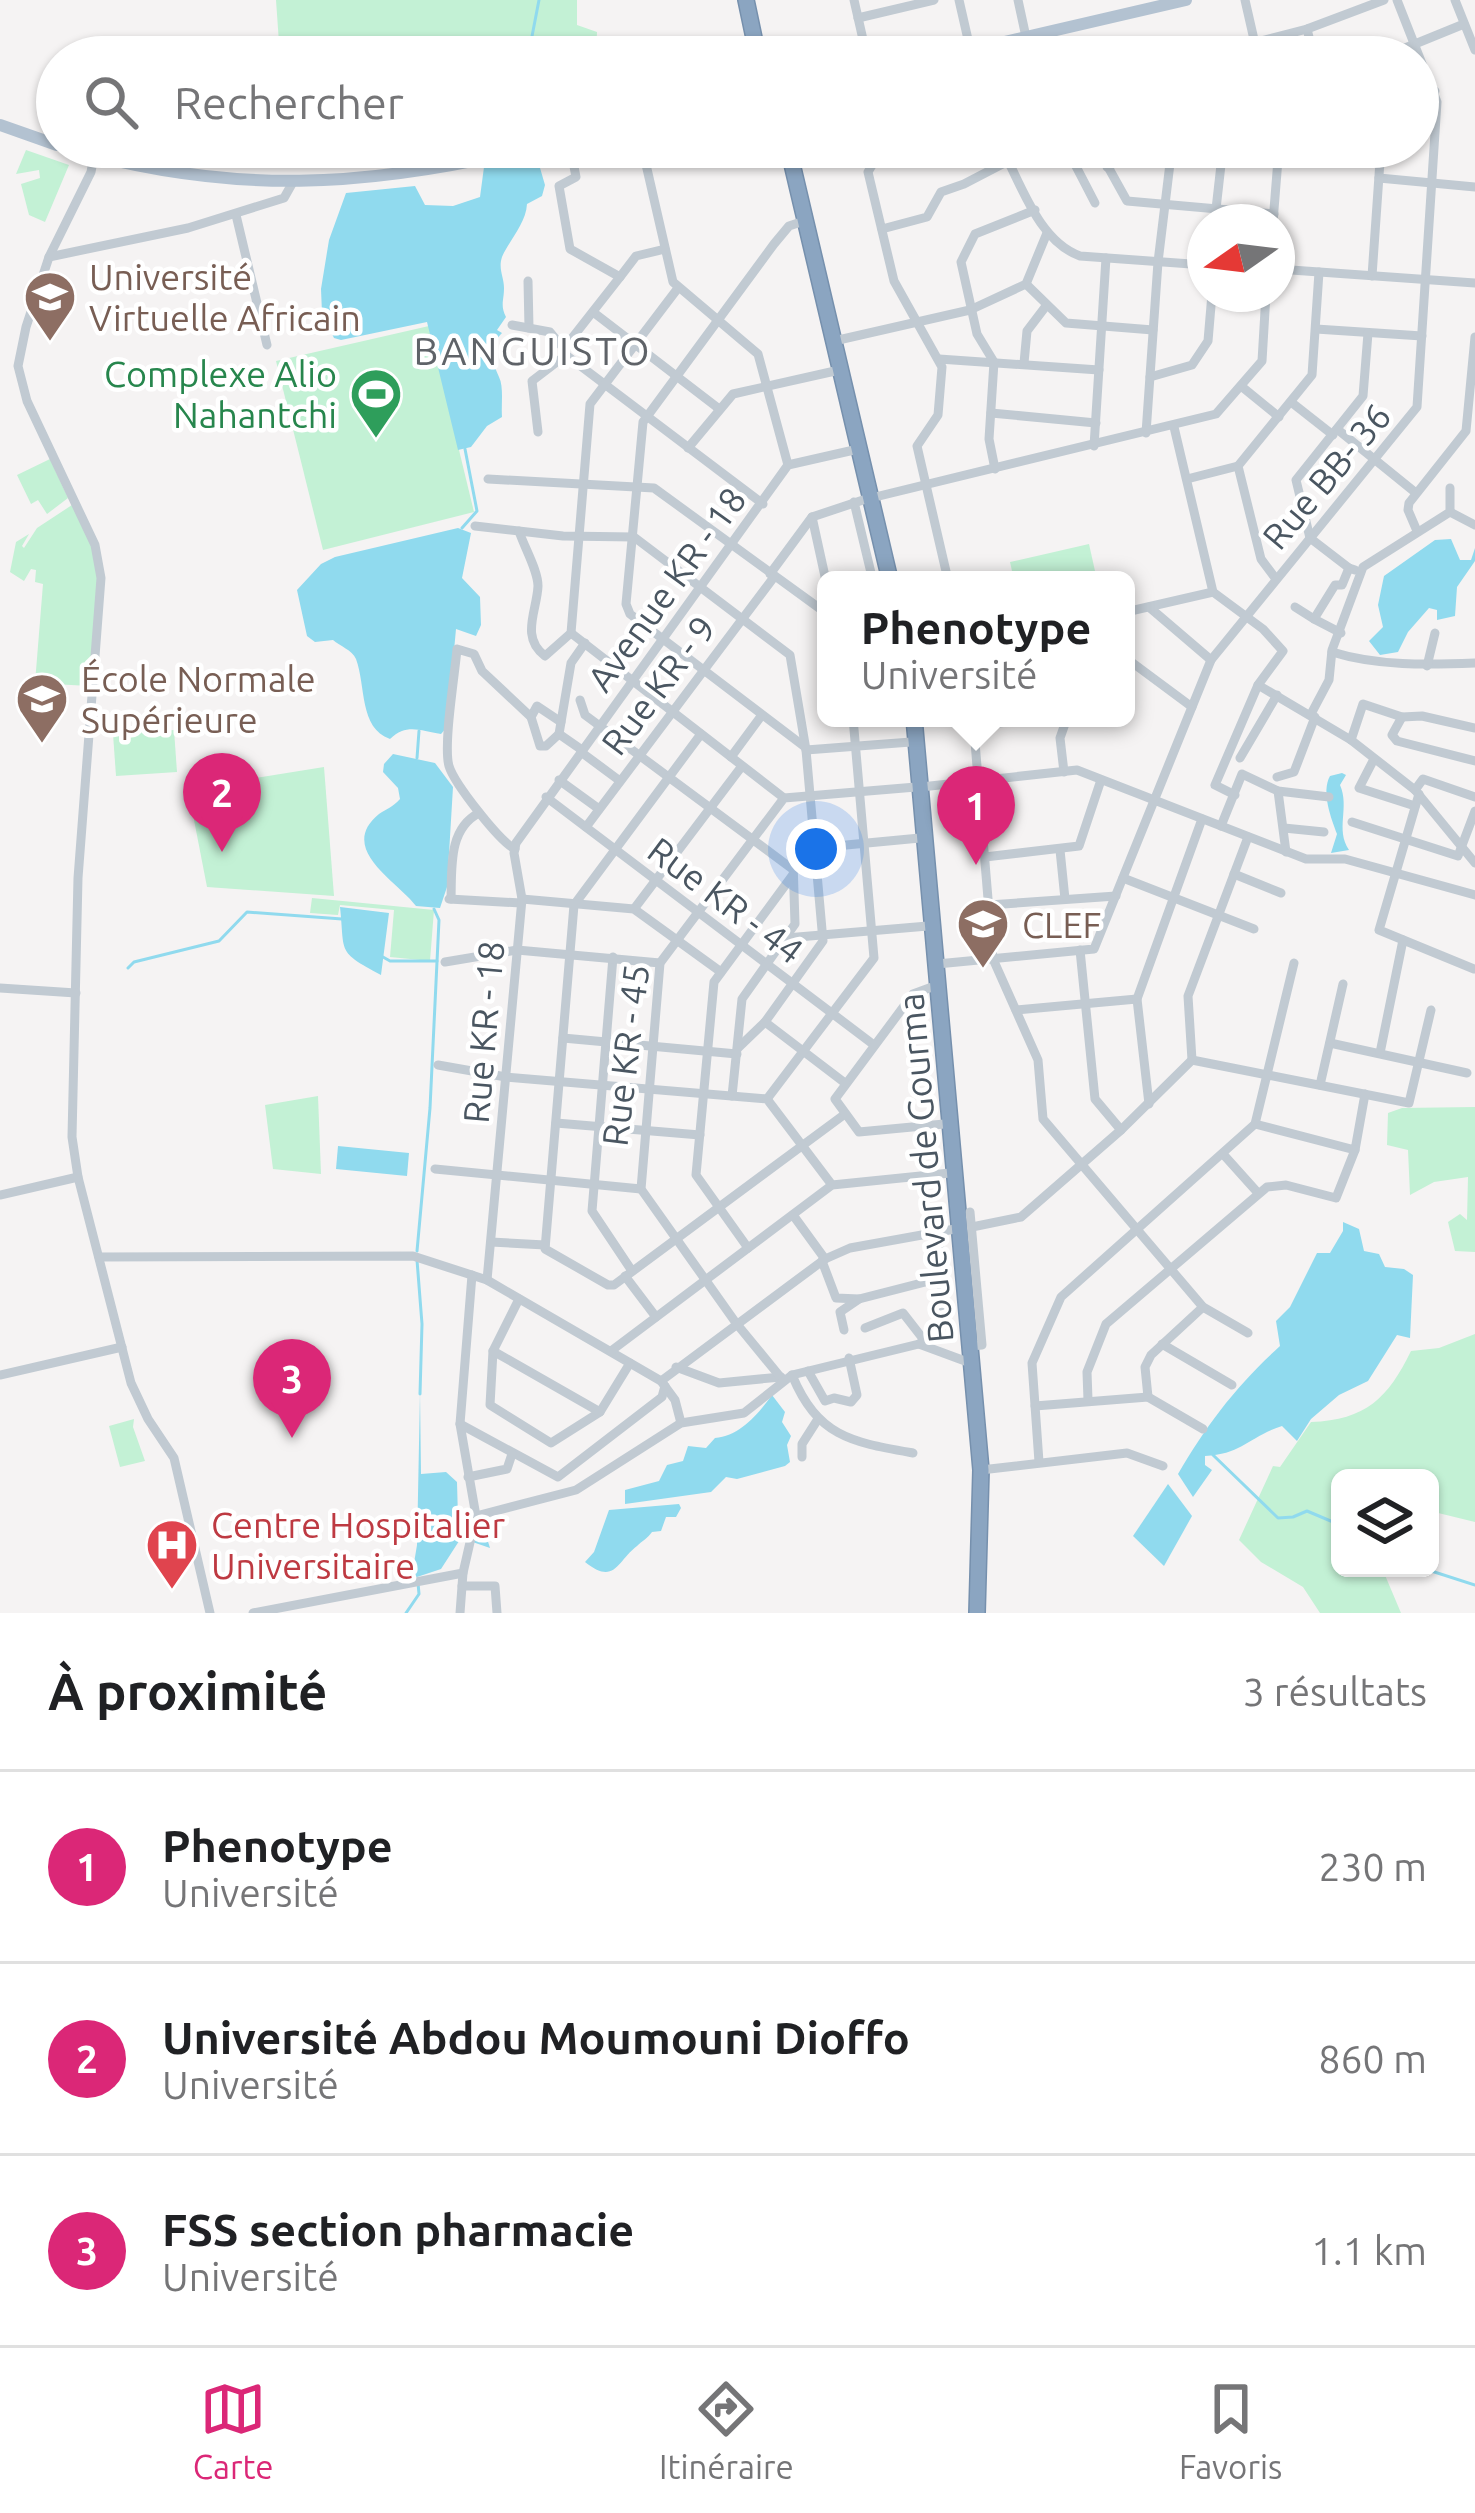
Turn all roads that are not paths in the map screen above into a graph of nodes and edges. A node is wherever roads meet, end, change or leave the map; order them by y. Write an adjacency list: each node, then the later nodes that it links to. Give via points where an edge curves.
1 (746, 0): 18 (highway)
2 (755, 0): 19 (highway)
3 (854, 0): 15 (street)
4 (934, 0): 15 (street)
5 (959, 0): 21 (street)
6 (1018, 0): 22 (street)
7 (1116, 0): 14 (street)
8 (1186, 0): 13 (main road)
9 (1245, 0): 24 (street)
10 (1384, 0): 17 (street)
11 (1397, 0): 27 (street, Rue BB- 36)
12 (1454, 0): 16 (street)
13 (1166, 2): 14 (main road)
14 (1120, 16): 23 (main road)
15 (858, 18): 20 (street)
16 (1464, 24): 28 (street); 29 (street)
17 (1306, 28): 25 (street); 26 (street)
18 (754, 36)
19 (763, 36)
20 (862, 36)
21 (968, 36)
22 (1026, 36)
23 (1030, 36)
24 (1253, 36)
25 (1279, 36)
26 (1308, 36)
27 (1411, 36)
28 (1435, 36)
29 (1475, 50)
30 (0, 124): 31 (main road)
31 (36, 137)
32 (92, 168): 64 (street)
33 (155, 168): 51 (main road)
34 (433, 168): 51 (main road)
35 (574, 168): 71 (street, via 575,177 559,186 567,244)
36 (647, 168): 63 (street)
37 (790, 168): 60 (highway)
38 (791, 168): 92 (highway)
39 (870, 168): 61 (street)
40 (994, 168): 61 (street, via 941,192 928,218)
41 (1013, 168): 58 (street)
42 (1077, 168): 53 (street)
43 (1109, 168): 54 (street, via 1127,201)
44 (1169, 168): 54 (street)
45 (1221, 168): 55 (street)
46 (1279, 168): 56 (street)
47 (1380, 168): 49 (street)
48 (1433, 168): 50 (street, Rue BB- 36)
49 (1379, 178): 50 (street); 70 (street)
50 (1432, 182): 52 (street); 72 (street, Rue BB- 36)
51 (286, 183): 59 (street, via 280,200)
52 (1475, 187)
53 (1095, 203)
54 (1165, 204): 57 (street); 66 (street)
55 (1217, 204)
56 (1275, 204)
57 (1187, 206)
58 (1034, 210): 62 (street); 78 (street, via 972,237 961,262)
59 (236, 215): 64 (street); 94 (street)
60 (801, 222): 82 (street, via 785,230); 101 (highway)
61 (882, 229): 83 (street, via 894,281)
62 (1047, 233): 65 (street, via 1074,255); 74 (street)
63 (665, 249): 71 (street, via 636,256); 76 (street)
64 (49, 257): 284 (street, via 20,346 19,379 95,545 101,584)
65 (1106, 258): 66 (street); 85 (street)
66 (1158, 262): 67 (street); 88 (street)
67 (1187, 264)
68 (1295, 270): 69 (street)
69 (1319, 272): 70 (street); 87 (street)
70 (1372, 276): 72 (street)
71 (620, 278): 79 (street)
72 (1425, 280): 75 (street); 90 (street, Rue BB- 36)
73 (528, 281): 86 (street)
74 (1026, 284): 77 (street); 78 (street)
75 (1475, 284)
76 (678, 288): 82 (street); 93 (street)
77 (1046, 306): 85 (street, via 1066,322); 99 (street, via 1027,331)
78 (970, 310): 83 (street); 98 (street)
79 (593, 312): 93 (street); 95 (street)
80 (1210, 312): 103 (street, via 1208,340 1192,365)
81 (1265, 312): 106 (street, via 1262,361)
82 (718, 319): 102 (street); 105 (street, via 758,354)
83 (917, 322): 92 (street); 97 (street)
84 (512, 325): 86 (street)
85 (1102, 326): 88 (street); 100 (street)
86 (529, 328): 95 (street, via 550,332)
87 (1316, 329): 89 (street); 107 (street, via 1312,375)
88 (1153, 330): 103 (street)
89 (1368, 333): 90 (street); 115 (street, via 1364,392)
90 (1422, 336): 122 (street, Rue BB- 36, via 1417,407)
91 (1475, 337): 96 (street)
92 (834, 341): 133 (highway)
93 (636, 344): 102 (street); 104 (street)
94 (268, 345)
95 (565, 350): 104 (street); 114 (street, via 532,381)
96 (1474, 353): 117 (street)
97 (938, 359): 98 (street); 129 (street, via 938,415 916,446)
98 (994, 362): 99 (street); 109 (street)
99 (1024, 363): 100 (street)
100 (1099, 370): 112 (street)
101 (835, 371): 105 (street); 121 (highway)
102 (676, 376): 108 (street); 110 (street)
103 (1150, 377): 116 (street)
104 (604, 383): 110 (street); 128 (street, via 590,404)
105 (768, 386): 108 (street, via 733,394); 123 (street)
106 (1241, 386): 111 (street); 113 (street, via 1216,414)
107 (1291, 402): 111 (street); 115 (street)
108 (718, 408): 120 (street)
109 (991, 413): 112 (street); 125 (street)
110 (647, 415): 120 (street); 130 (street)
111 (1279, 416): 124 (street)
112 (1096, 423): 119 (street)
113 (1174, 427): 116 (street); 127 (street)
114 (538, 432)
115 (1335, 432): 122 (street); 143 (street, via 1296,480)
116 (1147, 433): 119 (street)
117 (1462, 437): 118 (street); 132 (street)
118 (1475, 442)
119 (1094, 446): 125 (street)
120 (688, 448): 134 (street)
121 (854, 450): 123 (street, Avenue KR - 18); 133 (highway)
122 (1376, 460): 132 (street); 143 (street, Rue BB- 36)
123 (788, 465): 134 (street, Avenue KR - 18)
124 (1238, 466): 127 (street); 151 (street, via 1261,559)
125 (995, 469): 129 (street)
126 (488, 479): 128 (street)
127 (1187, 479): 153 (street)
128 (583, 482): 130 (street); 141 (street)
129 (925, 484): 133 (street); 149 (street)
130 (637, 485): 142 (street); 144 (street, via 658,490)
131 (1450, 488): 135 (street)
132 (1416, 493): 140 (street, via 1408,510)
133 (864, 500): 136 (street); 147 (highway); 148 (highway)
134 (763, 504): 144 (street, Avenue KR - 18)
135 (1450, 512): 137 (street); 140 (street)
136 (812, 517): 146 (street); 150 (street, Rue KR - 9)
137 (1475, 525)
138 (475, 526): 139 (street)
139 (519, 531): 141 (street); 161 (street, via 538,580 530,614 535,646 546,656)
140 (1417, 531): 145 (street)
141 (578, 534): 142 (street); 161 (street)
142 (634, 538): 152 (street); 164 (street, via 626,604)
143 (1310, 538): 145 (street); 151 (street, Rue BB- 36)
144 (731, 544): 150 (street); 152 (street, Avenue KR - 18)
145 (1354, 570): 160 (street); 162 (street)
146 (824, 571)
147 (884, 571)
148 (885, 571)
149 (946, 571)
150 (772, 575): 154 (street); 159 (street, Rue KR - 9)
151 (1276, 579): 158 (street, Rue BB- 36)
152 (699, 586): 159 (street); 164 (street, Avenue KR - 18)
153 (1213, 592): 155 (street); 158 (street)
154 (817, 607)
155 (1149, 607): 157 (street); 167 (street)
156 (1294, 607): 160 (street)
157 (1135, 610)
158 (1245, 616): 167 (street, Rue BB- 36); 173 (street, via 1283,651)
159 (742, 619): 171 (street, Rue KR - 9); 195 (street, via 790,655)
160 (1314, 620): 162 (street)
161 (571, 633): 165 (street)
162 (1341, 633): 166 (street)
163 (1435, 633): 170 (street)
164 (662, 638): 171 (street); 172 (street, Avenue KR - 18)
165 (585, 644): 172 (street); 182 (street, via 572,660)
166 (1332, 652): 170 (street); 179 (street)
167 (1211, 660): 176 (street, Rue BB- 36)
168 (1475, 663): 170 (street)
169 (1135, 665): 176 (street)
170 (1426, 666)
171 (704, 669): 177 (street, Rue KR - 9); 178 (street)
172 (632, 680): 177 (street); 183 (street, Avenue KR - 18)
173 (1258, 685): 174 (street); 213 (street, via 1215,785)
174 (1277, 695): 179 (street); 199 (street)
175 (580, 700): 183 (street)
176 (1192, 707): 220 (street, Rue BB- 36)
177 (671, 711): 191 (street); 197 (street, Rue KR - 9)
178 (762, 715): 195 (street); 198 (street)
179 (1313, 716): 192 (street); 205 (street, via 1294,772)
180 (531, 717): 182 (street, via 537,706); 190 (street, via 541,746); 224 (street, via 482,671 475,654 457,649 449,765)
181 (1402, 717): 189 (street); 192 (street, via 1361,704); 201 (street, via 1397,742)
182 (561, 722): 190 (street)
183 (599, 725): 196 (street, Avenue KR - 18); 197 (street)
184 (854, 727): 194 (street)
185 (911, 727): 193 (highway, Boulevard de Gourma)
186 (912, 727): 210 (highway, Boulevard de Gourma)
187 (974, 727): 209 (street)
188 (1064, 727): 203 (street)
189 (1475, 728)
190 (559, 734): 196 (street)
191 (701, 734): 198 (street); 204 (street)
192 (1351, 740): 200 (street)
193 (911, 742): 194 (street); 210 (highway, Boulevard de Gourma)
194 (856, 746): 195 (street); 212 (street)
195 (806, 748): 214 (street)
196 (581, 751): 207 (street, Avenue KR - 18); 208 (street)
197 (640, 754): 204 (street); 208 (street, Rue KR - 9)
198 (730, 757): 202 (street)
199 (1240, 758)
200 (1374, 759): 217 (street); 217 (street, via 1359,788)
201 (1475, 761)
202 (742, 766): 219 (street); 221 (street)
203 (1064, 772): 206 (street); 209 (street)
204 (670, 776): 221 (street); 239 (street)
205 (1276, 777)
206 (1101, 779): 220 (street); 240 (street, via 1080,845)
207 (559, 781): 215 (street, Avenue KR - 18); 222 (street)
208 (620, 781): 222 (street, Rue KR - 9)
209 (978, 781): 210 (street); 242 (street)
210 (918, 787): 212 (street); 232 (highway, Boulevard de Gourma); 276 (highway, Boulevard de Gourma)
211 (1278, 790): 213 (street, via 1242,774); 216 (street); 229 (street)
212 (860, 792): 214 (street); 235 (street)
213 (1235, 795): 227 (street)
214 (810, 796): 219 (street); 236 (street)
215 (546, 797): 228 (street, Rue KR - 44); 238 (street)
216 (1329, 797)
217 (1416, 797): 218 (street, via 1423,779); 233 (street); 237 (street)
218 (1475, 797)
219 (784, 798): 234 (street, Rue KR - 45)
220 (1155, 800): 225 (street); 247 (street, Rue BB- 36)
221 (711, 807): 234 (street); 248 (street)
222 (599, 809): 228 (street, Rue KR - 9)
223 (1475, 811): 237 (street)
224 (478, 813): 238 (street); 254 (street, via 460,827 448,900)
225 (1202, 819): 227 (street); 252 (street)
226 (1352, 822): 233 (street)
227 (1221, 826): 231 (street)
228 (586, 827): 239 (street, Rue KR - 44)
229 (1284, 828): 230 (street); 241 (street)
230 (1324, 832)
231 (1248, 837): 241 (street); 246 (street)
232 (920, 838): 235 (street); 260 (highway, Boulevard de Gourma)
233 (1405, 838): 237 (street, via 1458,856); 245 (street)
234 (752, 839): 244 (street); 258 (street, Rue KR - 45)
235 (865, 843): 236 (street); 262 (street)
236 (815, 848): 244 (street, via 802,849); 264 (street)
237 (1463, 848): 243 (street)
238 (514, 849): 254 (street, Rue KR - 18)
239 (615, 850): 248 (street, Rue KR - 44); 255 (street)
240 (1060, 850): 242 (street); 253 (street)
241 (1286, 851): 245 (street)
242 (985, 856): 256 (street)
243 (1475, 863)
244 (791, 872): 263 (street, via 795,924); 267 (street)
245 (1396, 872): 250 (street); 266 (street, via 1378,930)
246 (1234, 874): 249 (street); 259 (street)
247 (1123, 878): 251 (street, Rue BB- 36); 252 (street)
248 (656, 880): 257 (street); 258 (street, Rue KR - 44)
249 (1281, 893)
250 (1475, 895)
251 (1116, 896): 253 (street); 269 (street, Rue BB- 36, via 1094,949)
252 (1172, 897): 259 (street); 285 (street)
253 (1065, 899): 256 (street)
254 (521, 901): 255 (street); 268 (street, Rue KR - 18)
255 (574, 905): 257 (street); 270 (street)
256 (989, 905): 272 (street)
257 (634, 909): 265 (street)
258 (697, 912): 265 (street, Rue KR - 45); 267 (street, Rue KR - 44)
259 (1218, 915): 261 (street); 300 (street, via 1188,996)
260 (928, 926): 262 (street); 282 (highway, Boulevard de Gourma)
261 (1254, 929)
262 (872, 931): 264 (street); 289 (street, via 873,962)
263 (786, 938): 264 (street); 277 (street)
264 (823, 939): 280 (street)
265 (677, 940): 274 (street, Rue KR - 45); 279 (street)
266 (1403, 940): 278 (street); 299 (street)
267 (740, 945): 277 (street, Rue KR - 44); 279 (street)
268 (517, 950): 270 (street); 273 (street); 305 (street, Rue KR - 18)
269 (1080, 950): 272 (street); 286 (street)
270 (570, 954): 271 (street); 291 (street)
271 (613, 957): 274 (street); 292 (street)
272 (993, 959): 276 (street); 287 (street)
273 (445, 962)
274 (660, 963): 294 (street, Rue KR - 45)
275 (1294, 963): 304 (street)
276 (937, 964): 368 (highway, Boulevard de Gourma)
277 (766, 965): 280 (street, Rue KR - 44); 297 (street, via 742,999)
278 (1474, 969)
279 (721, 972): 296 (street)
280 (792, 984): 289 (street, Rue KR - 44); 290 (street)
281 (1343, 984): 293 (street)
282 (932, 987): 295 (street, via 914,993); 318 (highway, Boulevard de Gourma)
283 (0, 988): 284 (street)
284 (76, 993): 331 (street)
285 (1137, 999): 286 (street); 315 (street)
286 (1085, 1004): 287 (street); 321 (street, via 1095,1099)
287 (1016, 1010): 327 (street, via 1039,1063 1043,1119)
288 (1431, 1010): 301 (street)
289 (832, 1014): 295 (street, Rue KR - 44); 298 (street)
290 (765, 1022): 297 (street); 298 (street)
291 (563, 1038): 292 (street); 306 (street)
292 (606, 1042): 294 (street); 308 (street)
293 (1330, 1043): 299 (street); 309 (street)
294 (652, 1046): 296 (street); 310 (street, Rue KR - 45)
295 (874, 1046): 307 (street)
296 (707, 1051): 297 (street); 311 (street)
297 (738, 1051): 313 (street)
298 (804, 1052): 307 (street); 314 (street)
299 (1380, 1053): 301 (street)
300 (1192, 1060): 304 (street); 315 (street)
301 (1419, 1063): 303 (street); 312 (street, via 1409,1103)
302 (438, 1065): 305 (street)
303 (1466, 1072)
304 (1268, 1074): 309 (street); 319 (street)
305 (506, 1077): 306 (street); 330 (street, Rue KR - 18)
306 (560, 1081): 308 (street); 317 (street)
307 (844, 1083): 316 (street, via 835,1099)
308 (603, 1084): 310 (street); 320 (street)
309 (1320, 1085): 312 (street)
310 (648, 1088): 311 (street); 322 (street, Rue KR - 45)
311 (703, 1093): 313 (street); 323 (street)
312 (1365, 1094): 325 (street)
313 (733, 1096): 314 (street)
314 (767, 1099): 324 (street)
315 (1149, 1103): 321 (street)
316 (845, 1114): 318 (street, via 859,1132); 324 (street)
317 (556, 1123): 320 (street); 332 (street)
318 (944, 1124): 329 (highway, Boulevard de Gourma)
319 (1255, 1124): 325 (street); 326 (street)
320 (599, 1127): 322 (street); 333 (street)
321 (1121, 1130): 327 (street)
322 (645, 1131): 323 (street); 335 (street, Rue KR - 45)
323 (700, 1135): 338 (street, via 696,1177)
324 (801, 1144): 334 (street); 338 (street)
325 (1354, 1150): 336 (street, via 1336,1198 1280,1185)
326 (1223, 1154): 336 (street); 341 (street)
327 (1082, 1165): 341 (street); 342 (street, via 1021,1217)
328 (435, 1168): 330 (street)
329 (950, 1173): 334 (street); 342 (highway, Boulevard de Gourma)
330 (497, 1175): 332 (street); 344 (street, Rue KR - 18)
331 (78, 1177): 337 (street); 347 (street)
332 (551, 1180): 333 (street); 345 (street)
333 (595, 1184): 335 (street); 350 (street, via 593,1217)
334 (832, 1185): 340 (street)
335 (641, 1189): 343 (street, Rue KR - 45)
336 (1258, 1193): 349 (street)
337 (0, 1195)
338 (717, 1208): 343 (street); 346 (street)
339 (970, 1212): 342 (street)
340 (793, 1215): 346 (street); 348 (street)
341 (1136, 1228): 349 (street); 379 (street, via 1064,1292 1033,1359)
342 (955, 1229): 348 (street); 352 (street); 368 (highway, Boulevard de Gourma)
343 (676, 1239): 350 (street); 354 (street, Rue KR - 45)
344 (491, 1243): 345 (street); 353 (street, Rue KR - 18)
345 (545, 1245): 350 (street, via 608,1285)
346 (748, 1248): 354 (street)
347 (99, 1257): 351 (street, via 413,1256); 365 (street)
348 (823, 1260): 356 (street, via 833,1297); 359 (street)
349 (1170, 1268): 357 (street); 378 (street, via 1105,1326 1087,1372)
350 (628, 1274): 358 (street)
351 (472, 1275): 353 (street); 383 (street)
352 (941, 1278): 356 (street); 363 (street, via 944,1327)
353 (487, 1280): 355 (street)
354 (706, 1280): 358 (street); 359 (street, Rue KR - 45)
355 (519, 1299): 366 (street); 367 (street)
356 (860, 1299): 361 (street, via 840,1312)
357 (1203, 1307): 362 (street); 364 (street)
358 (656, 1317): 367 (street)
359 (736, 1323): 371 (street); 374 (street, Rue KR - 45)
360 (866, 1328): 363 (street, via 903,1313)
361 (844, 1330)
362 (1248, 1333)
363 (922, 1342): 368 (street); 369 (street)
364 (1162, 1344): 376 (street); 377 (street, via 1145,1367)
365 (122, 1347): 373 (street); 396 (street, via 142,1408 174,1458)
366 (493, 1351): 380 (street); 380 (street, via 490,1406 551,1443)
367 (611, 1351): 370 (street)
368 (970, 1356): 390 (highway, Boulevard de Gourma); 392 (highway, Boulevard de Gourma)
369 (849, 1358): 372 (street); 372 (street, via 857,1395 851,1402 825,1401)
370 (630, 1363): 375 (street); 380 (street)
371 (676, 1366): 374 (street, via 719,1383); 375 (street)
372 (808, 1371): 374 (street)
373 (0, 1375)
374 (785, 1377): 381 (street, Rue KR - 45); 382 (street, via 744,1413)
375 (663, 1384): 382 (street); 385 (street, via 662,1397 558,1477)
376 (1232, 1385)
377 (1148, 1397): 378 (street); 384 (street)
378 (1088, 1400): 379 (street)
379 (1035, 1406): 388 (street)
380 (600, 1412)
381 (818, 1420): 386 (street, via 846,1438); 387 (street)
382 (680, 1423): 393 (street, via 585,1486)
383 (460, 1424): 385 (street); 391 (street)
384 (1203, 1429)
385 (512, 1454): 391 (street, via 507,1469)
386 (913, 1454)
387 (802, 1457)
388 (1039, 1462): 389 (street, via 1127,1453); 390 (street)
389 (1163, 1466)
390 (981, 1470): 392 (highway, Boulevard de Gourma)
391 (468, 1477): 393 (street)
392 (979, 1491): 400 (highway, Boulevard de Gourma)
393 (476, 1516): 394 (street)
394 (463, 1573): 395 (street); 397 (street)
395 (462, 1586): 398 (street); 399 (street, via 495,1586)
396 (210, 1613)
397 (253, 1613)
398 (460, 1613)
399 (497, 1613)
400 (974, 1613)

